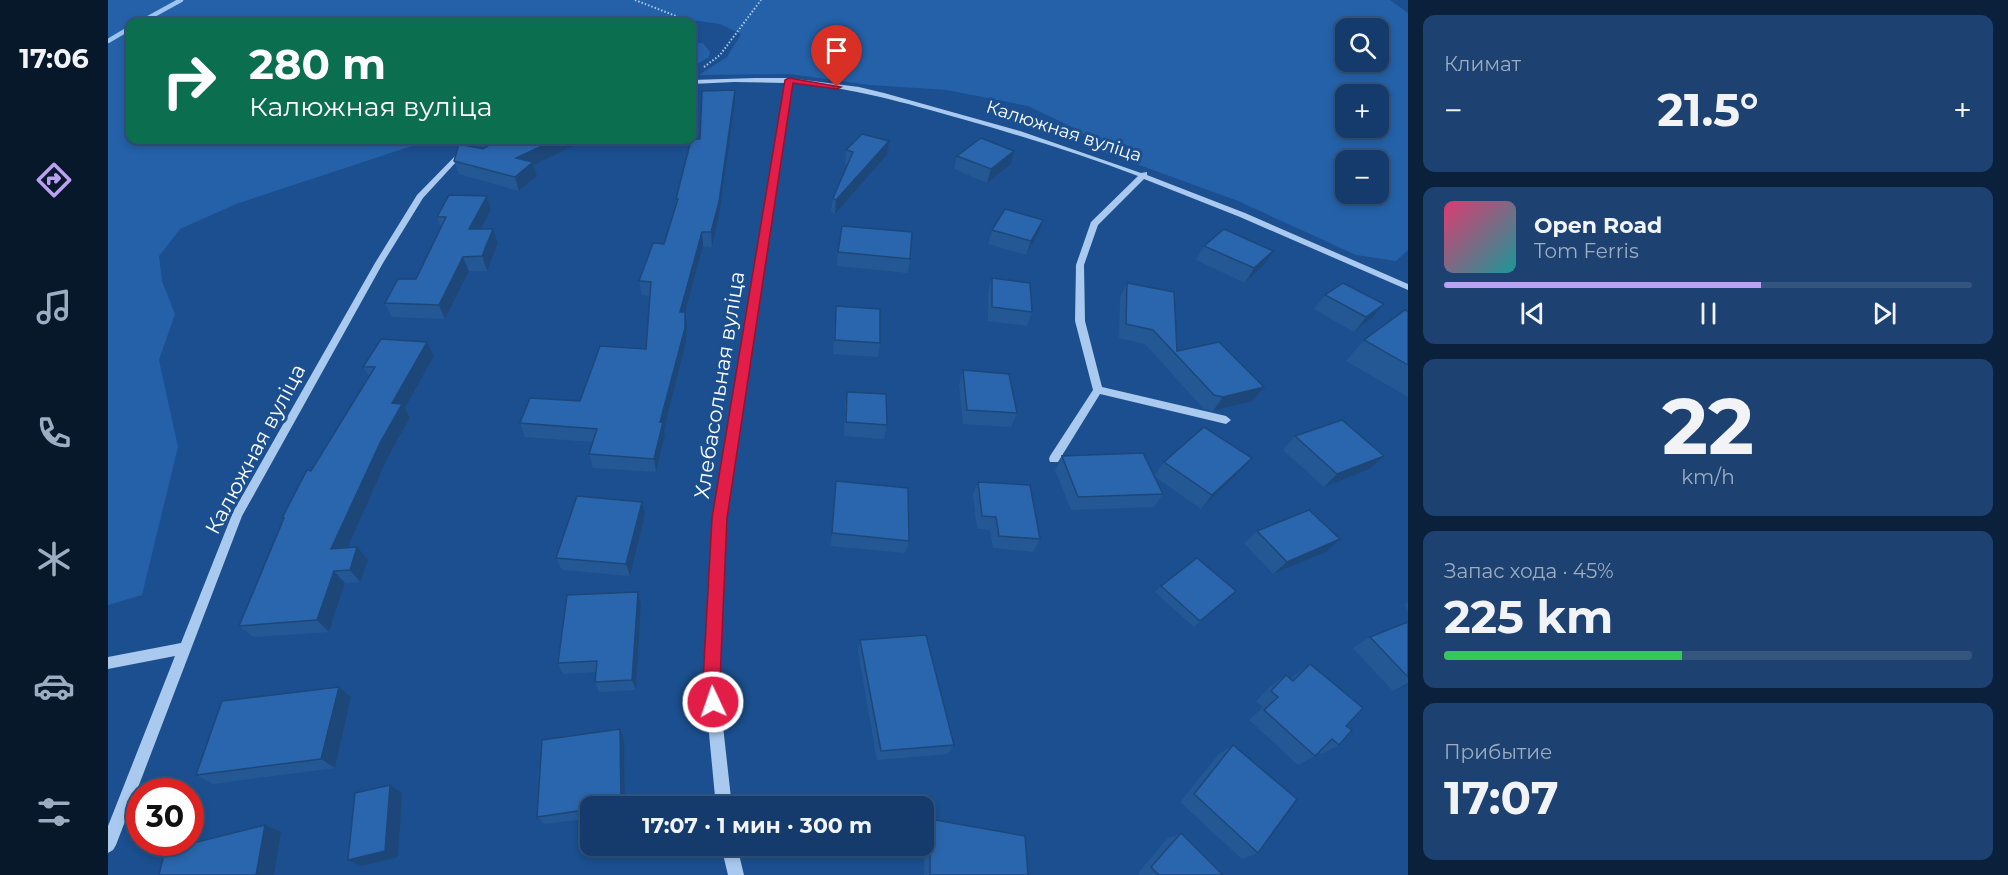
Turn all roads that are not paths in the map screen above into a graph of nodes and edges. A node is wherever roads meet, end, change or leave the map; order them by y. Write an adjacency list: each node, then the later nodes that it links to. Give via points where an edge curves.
1 (789, 80): 2 (street, Калюжная вуліца); 4 (street, Калюжная вуліца, via 861,90 998,126); 11 (street, Хлебасольная вуліца, via 719,518 711,681)
2 (696, 82)
3 (474, 144): 9 (street, Калюжная вуліца, via 420,197 379,263 237,515)
4 (1144, 174): 5 (street, Калюжная вуліца); 6 (street, via 1094,224 1080,266 1080,321)
5 (1408, 287)
6 (1098, 390): 7 (street); 8 (street)
7 (1226, 420)
8 (1054, 459)
9 (185, 648): 10 (street); 12 (street, Калюжная вуліца)
10 (108, 663)
11 (723, 796)
12 (108, 845)
13 (731, 856): 14 (street)
14 (736, 875)

